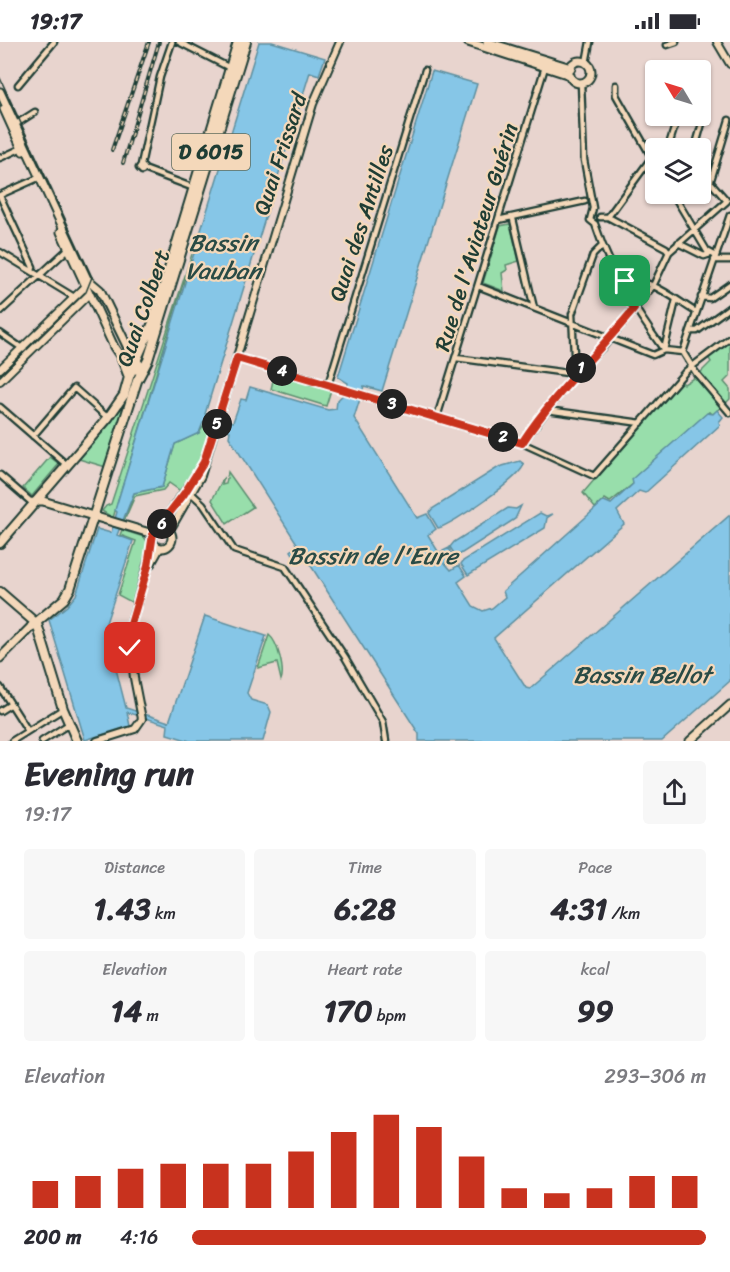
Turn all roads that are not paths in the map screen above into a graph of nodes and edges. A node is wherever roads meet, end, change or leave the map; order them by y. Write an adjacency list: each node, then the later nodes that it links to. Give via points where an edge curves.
1 (172, 42): 36 (street, via 160,77 143,167)
2 (179, 42): 17 (street)
3 (238, 42): 17 (main road, Quai Colbert / D 6015)
4 (246, 42): 15 (main road, Quai Colbert / D 6015)
5 (340, 42): 84 (street, Quai Frissard, via 313,104)
6 (468, 42): 16 (main road)
7 (487, 42): 19 (main road)
8 (590, 42): 13 (street)
9 (676, 42): 12 (street)
10 (717, 42): 14 (street)
11 (52, 43): 22 (street)
12 (667, 45)
13 (586, 63): 19 (main road, via 577,62); 21 (main road, via 591,75)
14 (730, 64)
15 (239, 65): 17 (street); 20 (main road, Quai Colbert / D 6015)
16 (545, 66): 19 (main road); 47 (street, Rue de l'Aviateur Guérin)
17 (230, 68): 20 (street); 36 (main road, Quai Colbert / D 6015)
18 (425, 70): 95 (street, Quai des Antilles)
19 (570, 71): 21 (main road, via 574,81)
20 (235, 77): 40 (main road, Quai Colbert / D 6015)
21 (581, 83): 42 (street, via 584,160)
22 (18, 85)
23 (616, 85): 29 (street, via 616,96)
24 (0, 92): 28 (main road)
25 (0, 100): 28 (main road)
26 (35, 112): 28 (street)
27 (729, 120): 34 (street)
28 (13, 126): 30 (main road); 64 (main road)
29 (645, 143)
30 (22, 148): 31 (street); 33 (main road)
31 (0, 158)
32 (645, 169): 45 (street)
33 (36, 179): 37 (street); 53 (main road)
34 (711, 180)
35 (711, 184): 39 (street)
36 (193, 187): 40 (street, via 197,192); 48 (main road, Quai Colbert / D 6015)
37 (0, 196): 58 (street)
38 (585, 201): 46 (street)
39 (728, 202): 50 (street)
40 (196, 203): 48 (main road, Quai Colbert / D 6015)
41 (681, 204): 50 (street)
42 (593, 214): 44 (street); 49 (street, via 590,220)
43 (730, 215): 56 (street)
44 (600, 217): 45 (street); 49 (street)
45 (608, 217): 55 (street)
46 (513, 219): 47 (street); 69 (street)
47 (498, 220): 61 (street, Rue de l'Aviateur Guérin)
48 (186, 221): 79 (main road, Quai Colbert); 91 (main road, Quai Colbert)
49 (595, 224): 52 (street)
50 (695, 229): 51 (street); 56 (street)
51 (678, 243): 55 (street); 56 (street)
52 (602, 246): 60 (street); 73 (street, via 593,255)
53 (68, 250): 59 (street); 64 (main road)
54 (0, 252): 58 (street)
55 (669, 252): 62 (street)
56 (713, 257): 57 (street); 66 (street)
57 (730, 260)
58 (32, 271): 59 (street)
59 (39, 276): 65 (street); 71 (street)
60 (620, 282): 62 (street, via 630,279); 70 (street)
61 (478, 286): 69 (street); 85 (street, Rue de l'Aviateur Guérin)
62 (653, 286): 67 (street); 70 (street)
63 (730, 286): 66 (street, via 710,298)
64 (90, 290): 65 (street); 80 (main road); 82 (street); 86 (main road)
65 (74, 297): 78 (street)
66 (701, 297): 72 (street)
67 (676, 300): 72 (street); 81 (street)
68 (730, 307): 74 (street)
69 (534, 308): 73 (street)
70 (634, 309): 76 (street); 81 (street)
71 (0, 312)
72 (696, 312): 74 (street)
73 (570, 322): 76 (street); 92 (street)
74 (692, 331): 83 (street)
75 (0, 333): 78 (street)
76 (610, 338): 81 (street, via 653,356); 92 (street)
77 (730, 338): 88 (street)
78 (23, 347): 82 (street); 90 (street)
79 (142, 347): 80 (main road); 87 (main road, Quai Colbert)
80 (129, 350): 87 (main road)
81 (664, 350): 83 (street)
82 (29, 352): 94 (street)
83 (683, 352): 88 (street)
84 (237, 358): 95 (street); 106 (street, Quai Frissard, via 204,462)
85 (456, 358): 92 (street); 99 (street, Rue de l'Aviateur Guérin)
86 (122, 359): 89 (main road); 93 (main road)
87 (137, 359): 89 (main road, Quai Colbert); 91 (main road)
88 (692, 366): 98 (street); 101 (street)
89 (133, 368): 91 (main road); 93 (main road, Quai Colbert)
90 (0, 369)
91 (142, 370): 108 (main road, Quai Colbert)
92 (574, 374): 97 (street)
93 (129, 377): 100 (main road, Quai Colbert, via 124,395)
94 (0, 381)
95 (328, 385): 99 (street)
96 (0, 407): 102 (street)
97 (547, 410): 101 (street); 103 (street)
98 (730, 413)
99 (437, 417): 103 (street)
100 (108, 418): 102 (street, via 74,388); 104 (main road, Quai Colbert)
101 (641, 423): 103 (street, via 594,476)
102 (33, 436): 104 (street)
103 (522, 443)
104 (68, 466): 107 (main road, Quai Colbert)
105 (0, 475): 107 (street, via 30,501)
106 (189, 491): 109 (street); 110 (street); 129 (street, via 203,504 234,550 285,567 383,722)
107 (37, 501): 108 (main road); 111 (main road, Quai Colbert)
108 (94, 516): 110 (main road); 115 (main road, Quai Colbert, via 67,595)
109 (170, 530): 110 (main road); 113 (main road, via 171,543)
110 (155, 531): 113 (main road)
111 (3, 533): 112 (main road, Quai Colbert)
112 (0, 543)
113 (157, 546): 128 (street, via 129,631 142,715 131,731)
114 (0, 592): 115 (main road)
115 (34, 624): 116 (main road); 120 (main road)
116 (0, 658)
117 (0, 687): 118 (street)
118 (11, 704): 121 (street); 124 (street)
119 (730, 705): 130 (main road)
120 (63, 709): 123 (main road); 124 (street)
121 (0, 711)
122 (730, 711): 131 (main road)
123 (69, 724): 126 (street); 127 (main road)
124 (28, 731): 125 (street)
125 (12, 741)
126 (42, 741)
127 (77, 741)
128 (97, 741)
129 (386, 741)
130 (690, 741)
131 (697, 741)

